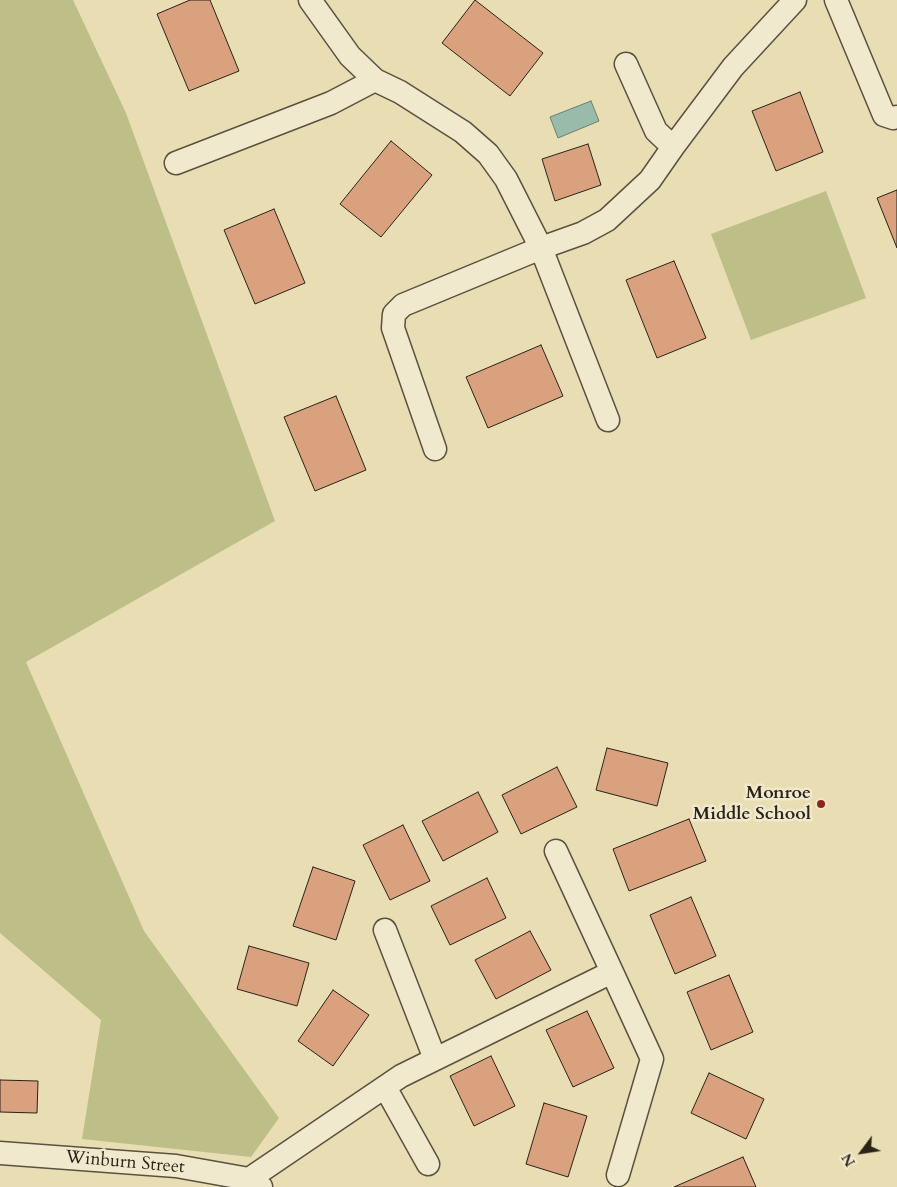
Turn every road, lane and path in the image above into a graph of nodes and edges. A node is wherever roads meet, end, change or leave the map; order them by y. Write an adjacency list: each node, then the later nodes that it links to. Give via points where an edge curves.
1 (310, 0): 5 (street, via 350,56)
2 (836, 0): 6 (street, via 884,116)
3 (796, 1): 7 (street, via 734,67)
4 (626, 64): 7 (street, via 656,131)
5 (375, 80): 8 (street, via 331,103); 9 (street, via 463,132 488,154 506,179)
6 (897, 116)
7 (673, 147): 9 (street, via 650,180 606,220 583,234)
8 (176, 163)
9 (541, 248): 10 (street); 11 (street, via 403,305 394,314 393,328)
10 (608, 420)
11 (435, 448)
12 (556, 851): 14 (street)
13 (385, 930): 15 (street)
14 (612, 972): 15 (street); 19 (street, via 652,1060)
15 (435, 1059): 16 (street)
16 (385, 1087): 18 (street); 20 (street)
17 (0, 1153): 20 (street, Winburn Street, via 176,1166)
18 (428, 1164)
19 (618, 1176)
20 (255, 1183)

